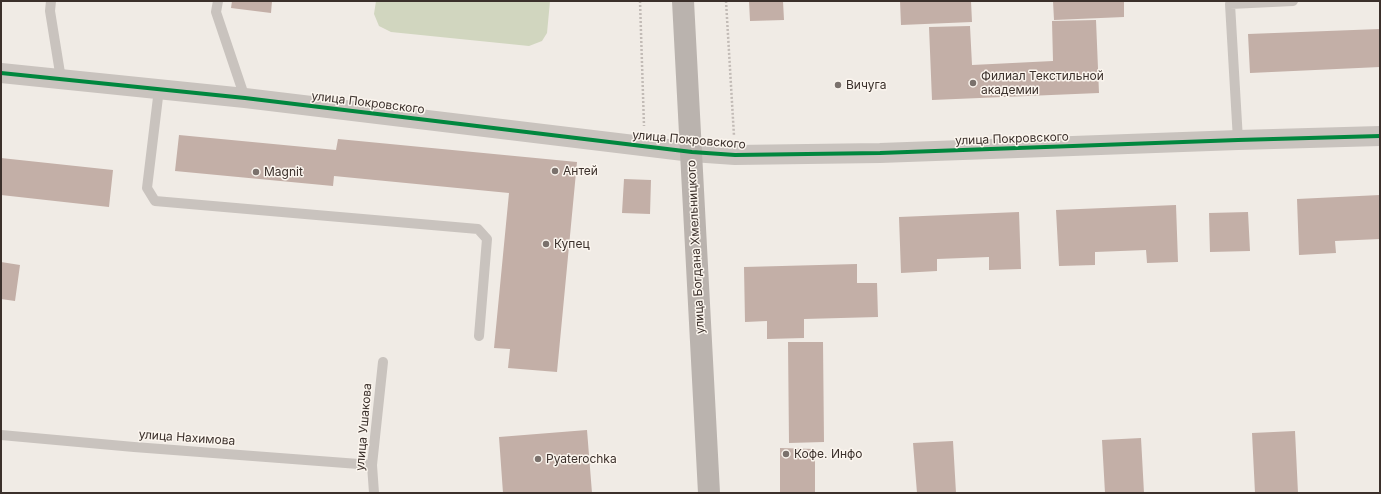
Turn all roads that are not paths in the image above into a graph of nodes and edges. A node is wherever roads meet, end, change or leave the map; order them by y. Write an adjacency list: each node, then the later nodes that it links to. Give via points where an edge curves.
1 (51, 1): 6 (lane, via 50,12)
2 (218, 1): 8 (lane, via 216,12)
3 (683, 1): 11 (street, улица Богдана Хмельницкого)
4 (1293, 1): 10 (lane, via 1230,4)
5 (1, 73): 6 (street, улица Покровского)
6 (61, 79): 7 (street, улица Покровского)
7 (159, 90): 8 (street, улица Покровского); 12 (lane, via 147,188 155,201 478,229 487,240)
8 (245, 98): 11 (street, улица Покровского)
9 (1380, 136): 10 (street, улица Покровского)
10 (1238, 140): 11 (street, улица Покровского, via 880,154 736,156)
11 (692, 152): 17 (street, улица Богдана Хмельницкого)
12 (479, 336)
13 (383, 362): 15 (lane, улица Ушакова)
14 (1, 435): 15 (lane, улица Нахимова, via 134,448)
15 (372, 465): 16 (lane, улица Ушакова)
16 (374, 493)
17 (709, 493)

